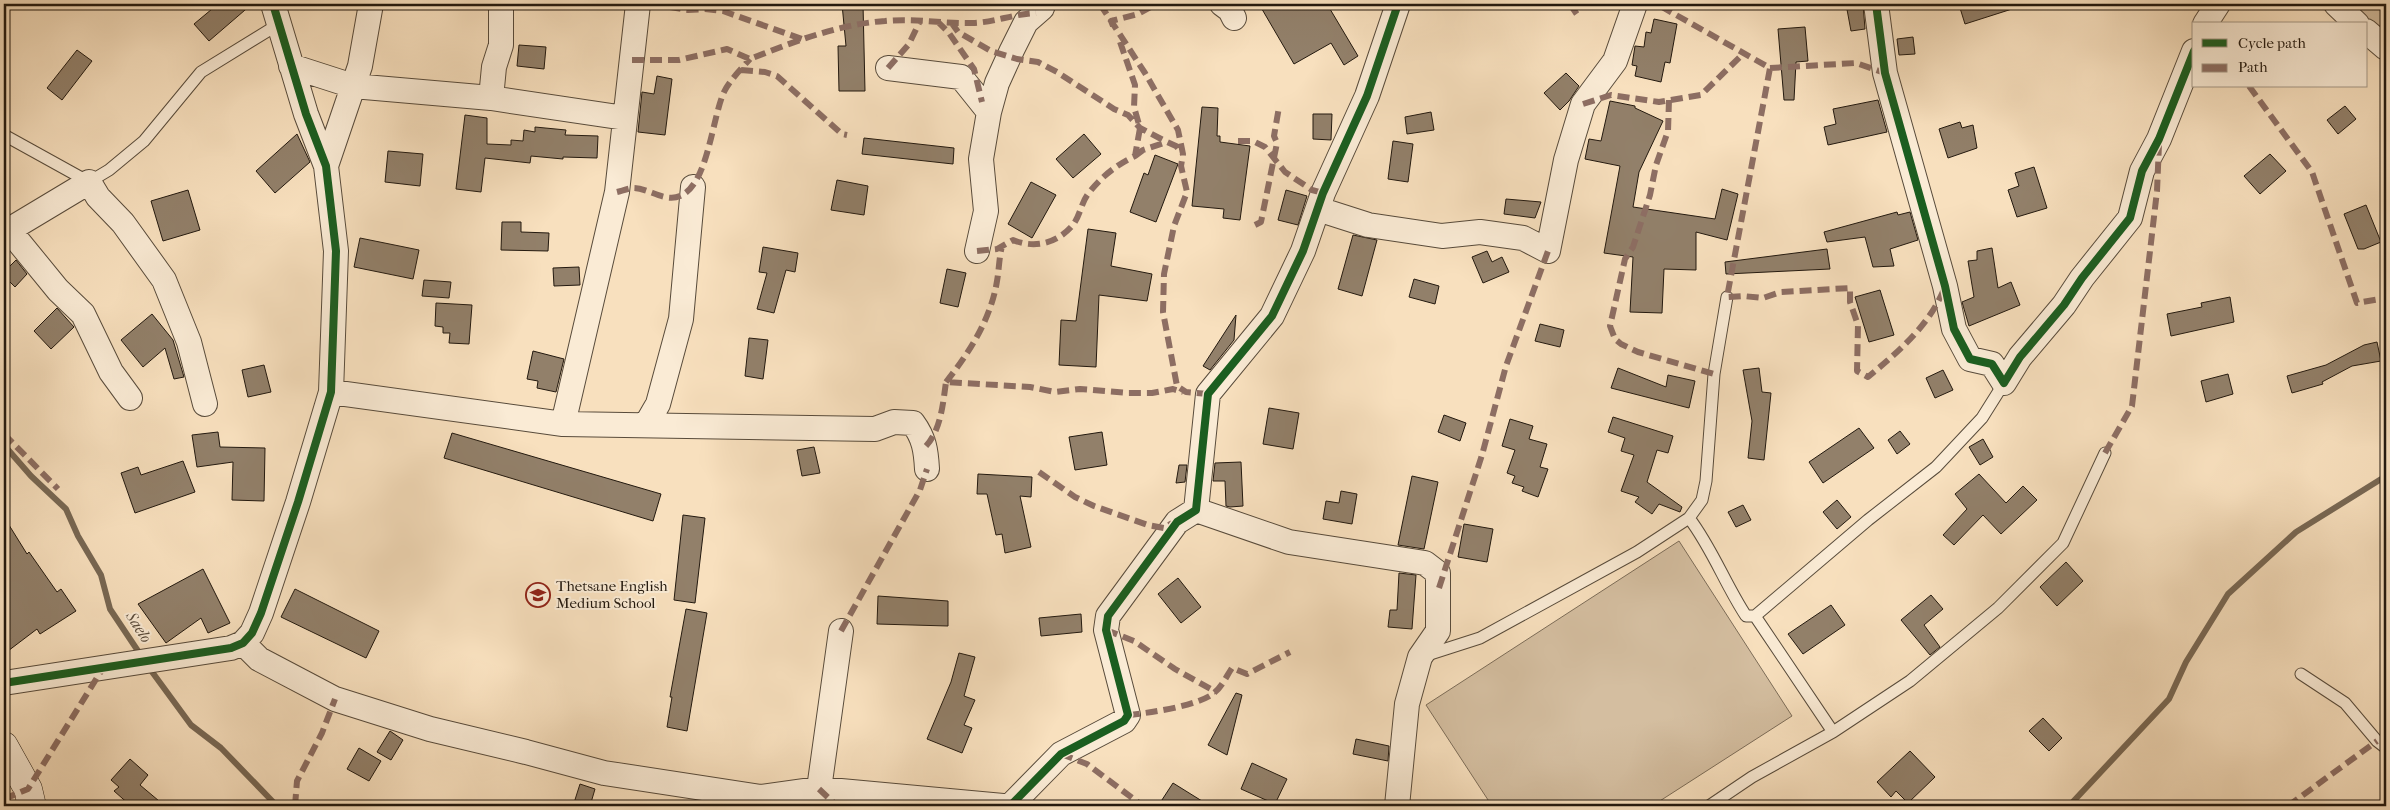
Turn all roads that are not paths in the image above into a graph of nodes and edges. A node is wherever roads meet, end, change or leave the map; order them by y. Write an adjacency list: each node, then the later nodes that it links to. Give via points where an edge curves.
1 (371, 4): 18 (street, via 360,66)
2 (501, 4): 19 (street, via 501,45 494,67)
3 (638, 4): 21 (street)
4 (1043, 4): 20 (street, via 1026,22 997,83)
5 (1398, 4): 26 (street, via 1367,96)
6 (1635, 4): 26 (street, via 1615,61 1583,104 1566,160 1548,251 1523,238 1480,232 1442,236 1368,225)
7 (1876, 4): 30 (street, via 1885,73 1945,286 1954,329 1970,359 1992,364)
8 (2218, 4): 11 (street)
9 (2336, 4): 12 (street)
10 (276, 14): 16 (street); 24 (lane, via 201,72 144,141)
11 (2206, 22)
12 (2355, 22)
13 (2368, 33): 14 (street)
14 (2386, 48)
15 (2192, 56): 30 (street, via 2159,139 2142,171 2130,218 2064,305 2020,356)
16 (291, 66): 18 (street); 23 (street)
17 (888, 68): 20 (street, via 960,77)
18 (353, 86): 19 (street); 23 (street)
19 (491, 98): 21 (street)
20 (989, 112): 28 (street, via 981,159 986,211)
21 (625, 118): 34 (street, via 616,192)
22 (4, 135): 24 (lane)
23 (326, 166): 31 (street, via 336,251)
24 (89, 182): 27 (street); 33 (street, via 164,280 189,342)
25 (693, 187): 35 (street, via 682,319 658,404)
26 (1318, 209): 38 (street, via 1303,251 1272,316 1208,394)
27 (6, 230): 32 (street, via 82,314 111,372)
28 (976, 251)
29 (1728, 297): 39 (lane, via 1714,374 1706,481 1702,500)
30 (2004, 383): 40 (lane, via 1982,418 1936,467)
31 (331, 392): 34 (street); 42 (street, via 261,612)
32 (130, 398)
33 (205, 404)
34 (563, 424): 35 (street)
35 (647, 424): 37 (street, via 875,429 903,420 913,423 921,433 926,446)
36 (2104, 453): 46 (lane, via 2063,543 1998,608 1917,675)
37 (927, 469)
38 (1196, 510): 43 (street, via 1289,542 1425,563 1438,573 1438,632); 53 (street, via 1177,522 1108,616 1106,630 1128,715 1124,721 1061,754)
39 (1689, 518): 40 (lane, via 1705,539 1746,616); 43 (lane, via 1637,552 1480,638)
40 (1755, 616): 46 (lane)
41 (841, 631): 49 (street)
42 (244, 643): 45 (street, via 231,648); 50 (street, via 259,659 336,699 430,729 604,773)
43 (1420, 657): 54 (street, via 1407,704)
44 (2301, 674): 48 (lane, via 2345,703)
45 (4, 683)
46 (1833, 732): 55 (lane, via 1752,777)
47 (4, 746): 51 (street, via 28,789)
48 (2386, 748)
49 (819, 789): 50 (street); 52 (street)
50 (762, 802)
51 (32, 806)
52 (1003, 806)
53 (1010, 806)
54 (1396, 806)
55 (1710, 806)

